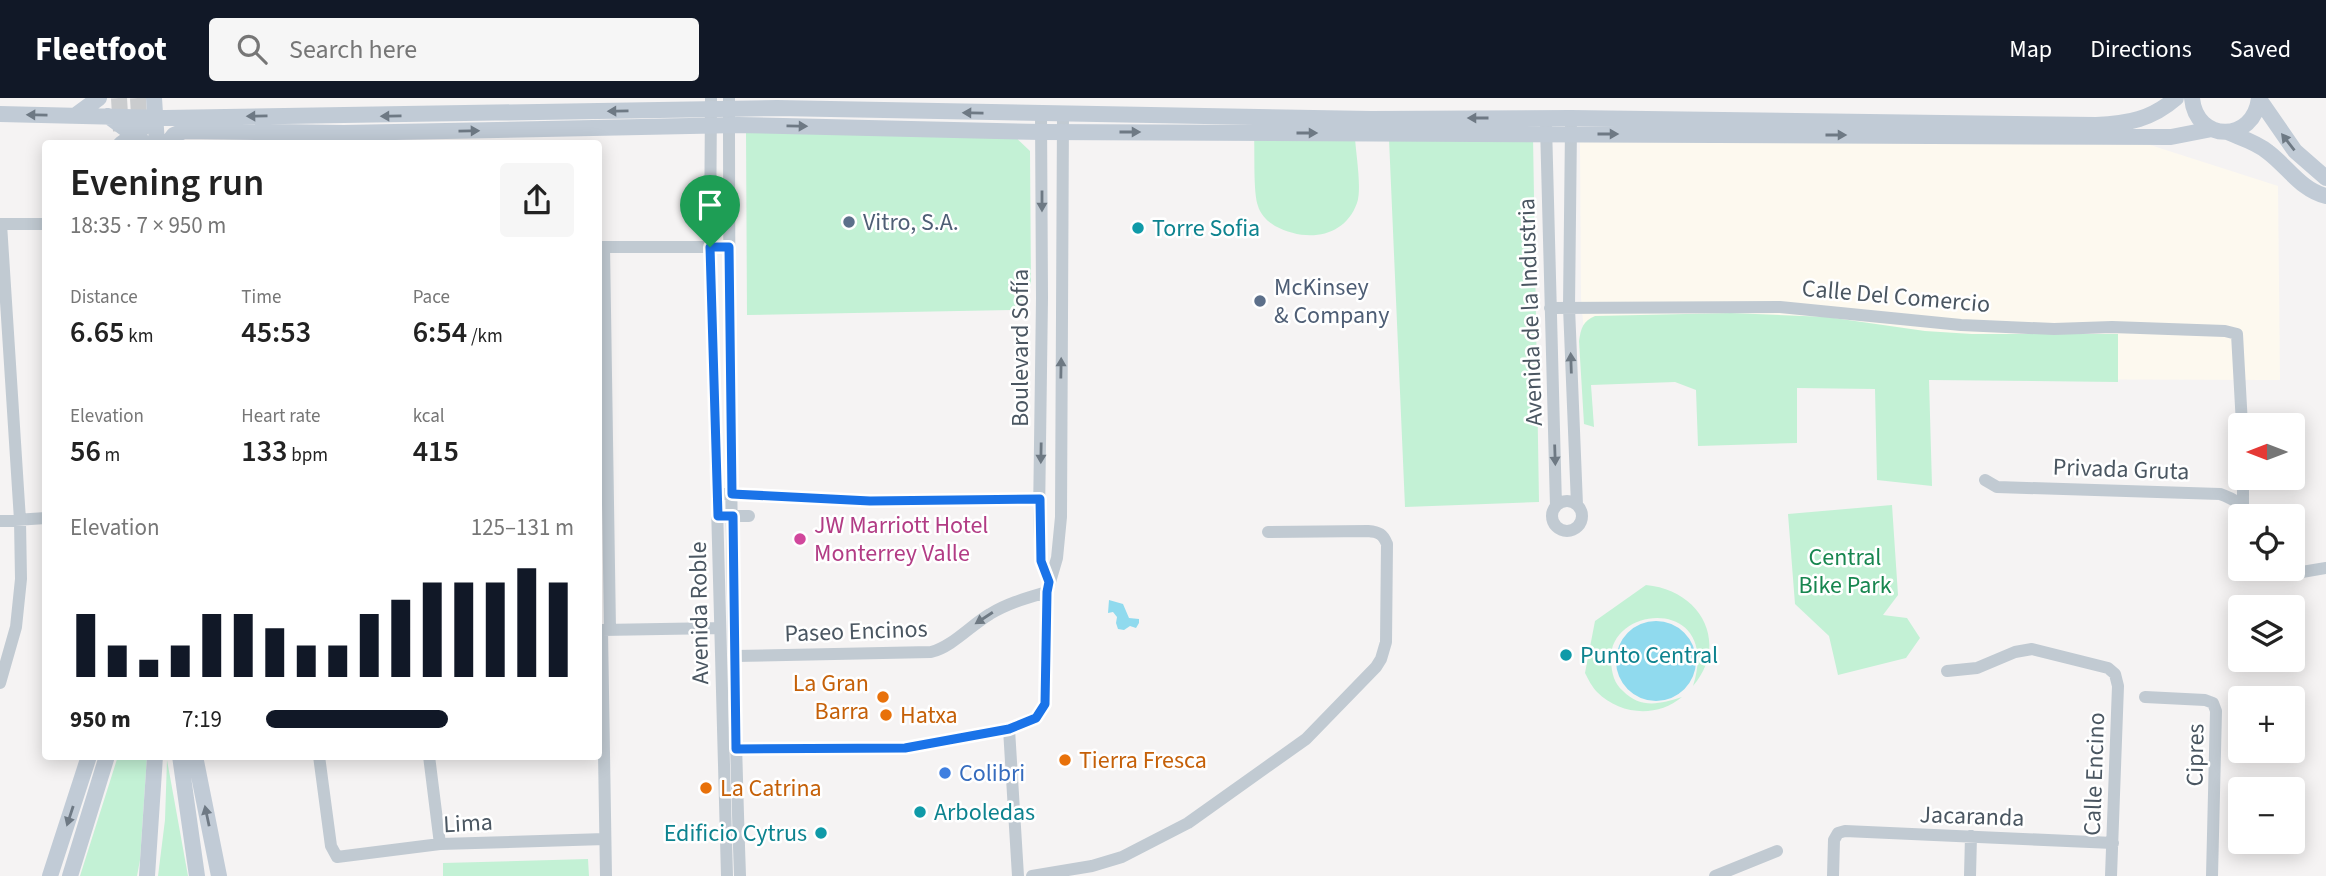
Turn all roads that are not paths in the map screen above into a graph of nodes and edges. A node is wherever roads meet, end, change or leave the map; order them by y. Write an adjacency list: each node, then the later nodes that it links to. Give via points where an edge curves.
1 (99, 98): 14 (street)
2 (154, 98): 16 (street)
3 (677, 98): 10 (street)
4 (2176, 98): 17 (street, via 2151,116 2118,124)
5 (2192, 98): 21 (street, via 2202,123)
6 (2259, 98): 21 (street, via 2253,118 2237,130); 32 (street, one-way to 6, via 2295,151)
7 (711, 103): 8 (street); 10 (street); 19 (street, Avenida Roble)
8 (729, 103): 9 (street); 18 (street, Avenida Roble)
9 (762, 103): 12 (street, one-way to 9)
10 (665, 110): 16 (street, one-way to 16)
11 (0, 114): 14 (street, one-way to 11)
12 (1041, 114): 13 (street); 22 (street, Boulevard Sofía)
13 (1063, 114): 20 (street, one-way to 13, via 1371,118); 23 (street, Boulevard Sofía)
14 (75, 116): 15 (street)
15 (107, 116): 16 (street); 27 (street)
16 (154, 118): 28 (street); 29 (street)
17 (1571, 118): 20 (street); 24 (street, Avenida de la Industria)
18 (729, 125): 19 (street); 22 (street, one-way to 22); 38 (street, Avenida Roble)
19 (711, 126): 26 (street, one-way to 19); 37 (street, Avenida Roble)
20 (1546, 126): 23 (street, one-way to 20); 24 (street); 40 (street, Avenida de la Industria)
21 (2220, 131): 25 (street); 31 (street)
22 (1041, 132): 23 (street); 46 (street, Boulevard Sofía, one-way to 46)
23 (1062, 132): 59 (street, Boulevard Sofía, one-way to 23, via 1057,558 1060,517)
24 (1571, 135): 25 (street, one-way to 25); 39 (street, Avenida de la Industria)
25 (2183, 136): 31 (street)
26 (277, 137): 30 (street, via 184,131)
27 (133, 140)
28 (135, 140)
29 (157, 140)
30 (170, 140)
31 (2251, 141): 33 (street, via 2302,185)
32 (2326, 178)
33 (2326, 196)
34 (1, 224): 35 (street); 54 (street)
35 (42, 224)
36 (602, 247): 37 (street)
37 (710, 247): 38 (street); 44 (street, Avenida Roble)
38 (729, 247): 45 (street, Avenida Roble)
39 (1569, 307): 40 (street, Calle Del Comercio); 42 (street, Calle Del Comercio, via 1798,307 1961,325 2225,331 2237,334); 48 (street, Avenida de la Industria, one-way to 39)
40 (1550, 308): 49 (street, Avenida de la Industria, one-way to 49)
41 (602, 375): 61 (street)
42 (2241, 413)
43 (1984, 480): 47 (street, Privada Gruta, via 1997,487 2220,494)
44 (717, 494): 45 (street); 50 (street, Avenida Roble)
45 (732, 494): 46 (street, via 870,501); 51 (street, Avenida Roble)
46 (1040, 499): 59 (street, Boulevard Sofía, via 1041,561)
47 (2239, 504)
48 (1577, 505): 49 (street, via 1566,501); 49 (street, via 1581,522 1567,531 1553,522)
49 (1556, 506)
50 (718, 516): 51 (street); 60 (street, Avenida Roble)
51 (733, 516): 52 (street); 62 (street, Avenida Roble)
52 (749, 516)
53 (42, 518): 54 (street)
54 (20, 520): 55 (street); 64 (street, via 20,604)
55 (0, 521)
56 (1268, 532): 91 (street, via 1368,531 1384,536 1386,642 1376,667 1306,739 1188,823 1122,857)
57 (2326, 568): 58 (street)
58 (2305, 572)
59 (1048, 587): 62 (street, Paseo Encinos, one-way to 62, via 992,613 944,648 931,652); 67 (street, Boulevard Sofía, via 1045,704 1036,718)
60 (720, 628): 61 (street); 88 (street, Avenida Roble)
61 (604, 630): 66 (street)
62 (734, 656): 68 (street, Avenida Roble)
63 (1947, 671): 79 (street, Calle Encino, via 1977,668 2032,649 2095,663 2115,674)
64 (0, 683)
65 (2146, 697): 96 (street, Cipres, via 2205,700 2213,703 2216,711)
66 (602, 701)
67 (1009, 729): 68 (street, via 905,748); 90 (street)
68 (736, 749): 89 (street, Avenida Roble)
69 (88, 760): 82 (street, one-way to 82)
70 (106, 760): 83 (street)
71 (155, 760): 84 (street)
72 (180, 760): 85 (street)
73 (196, 760): 86 (street, one-way to 73)
74 (320, 760): 80 (street, Lima, via 334,855)
75 (430, 760): 80 (street)
76 (602, 760): 78 (street)
77 (1971, 836): 79 (street, Jacaranda); 93 (street, Jacaranda, via 1838,833); 94 (street)
78 (605, 839): 80 (street, Lima); 87 (street)
79 (2113, 843): 95 (street, Calle Encino)
80 (440, 844)
81 (1777, 850): 92 (street)
82 (50, 876)
83 (70, 876)
84 (147, 876)
85 (197, 876)
86 (219, 876)
87 (606, 876)
88 (727, 876)
89 (740, 876)
90 (1018, 876)
91 (1032, 876)
92 (1715, 876)
93 (1833, 876)
94 (1970, 876)
95 (2111, 876)
96 (2213, 876)

